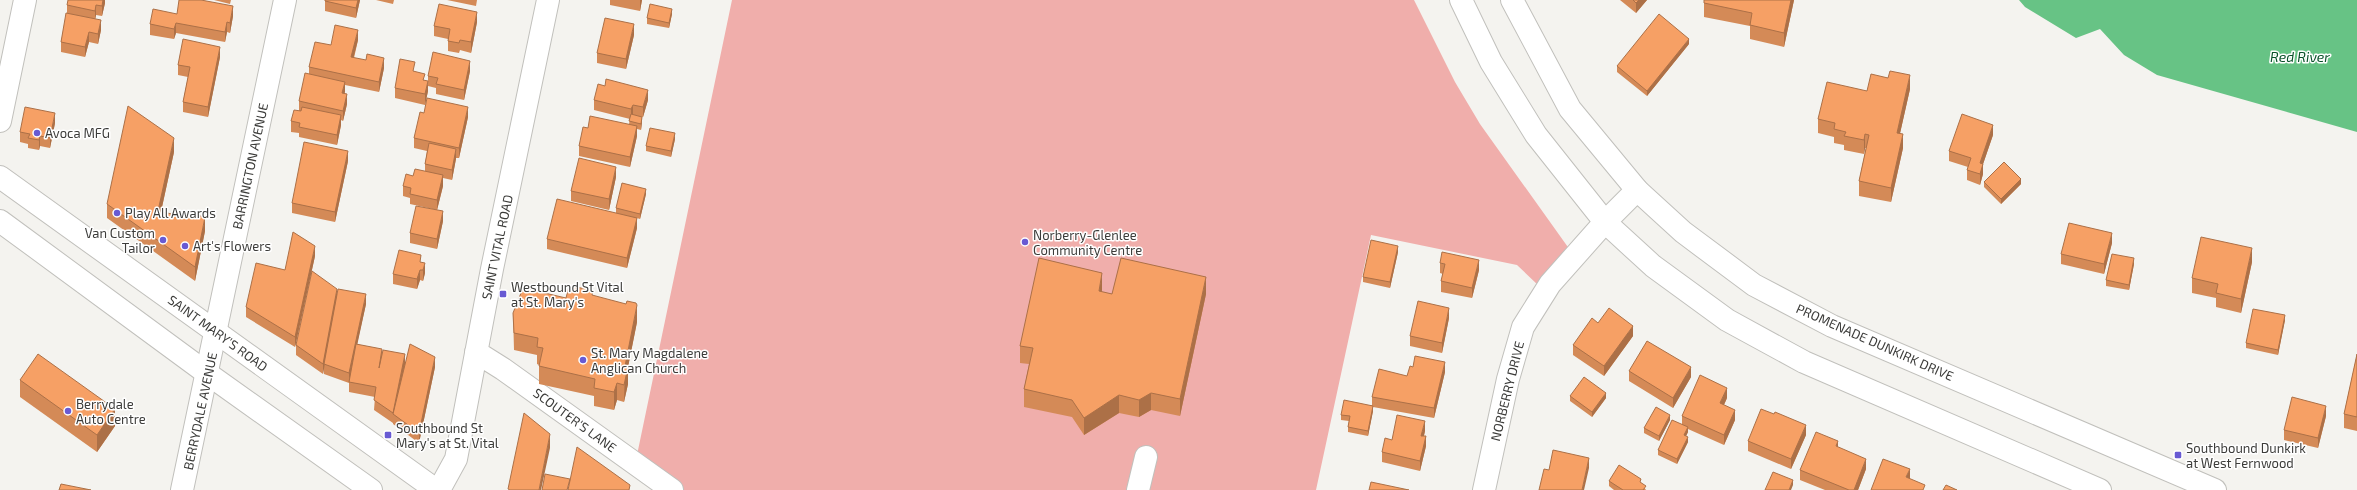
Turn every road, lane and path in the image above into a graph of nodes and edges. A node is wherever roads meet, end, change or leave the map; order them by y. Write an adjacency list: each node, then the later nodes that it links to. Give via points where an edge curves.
1 (25, 0): 6 (main road)
2 (285, 0): 11 (main road, BARRINGTON AVENUE)
3 (548, 0): 12 (main road, SAINT VITAL ROAD)
4 (1461, 0): 10 (main road, via 1491,62 1536,135)
5 (1512, 0): 8 (main road, PROMENADE DUNKIRK DRIVE, via 1570,109)
6 (0, 121)
7 (0, 177): 11 (main road, SAINT MARY'S ROAD)
8 (1637, 190): 10 (main road, NORBERRY DRIVE); 15 (main road, PROMENADE DUNKIRK DRIVE, via 1683,232 1754,285 1832,326)
9 (0, 221): 13 (main road)
10 (1605, 222): 21 (main road, NORBERRY DRIVE, via 1550,284 1523,327 1508,379); 22 (main road, via 1653,266 1727,320 1804,362)
11 (217, 332): 13 (main road, BERRYDALE AVENUE); 18 (main road, SAINT MARY'S ROAD)
12 (476, 352): 18 (main road, SAINT VITAL ROAD, via 456,459); 19 (main road, SCOUTER'S LANE)
13 (208, 374): 16 (main road, BERRYDALE AVENUE); 17 (main road)
14 (1146, 457): 20 (main road)
15 (2188, 485): 23 (main road, PROMENADE DUNKIRK DRIVE)
16 (182, 490)
17 (371, 490)
18 (437, 490)
19 (672, 490)
20 (1138, 490)
21 (1484, 490)
22 (2100, 490)
23 (2215, 490)

